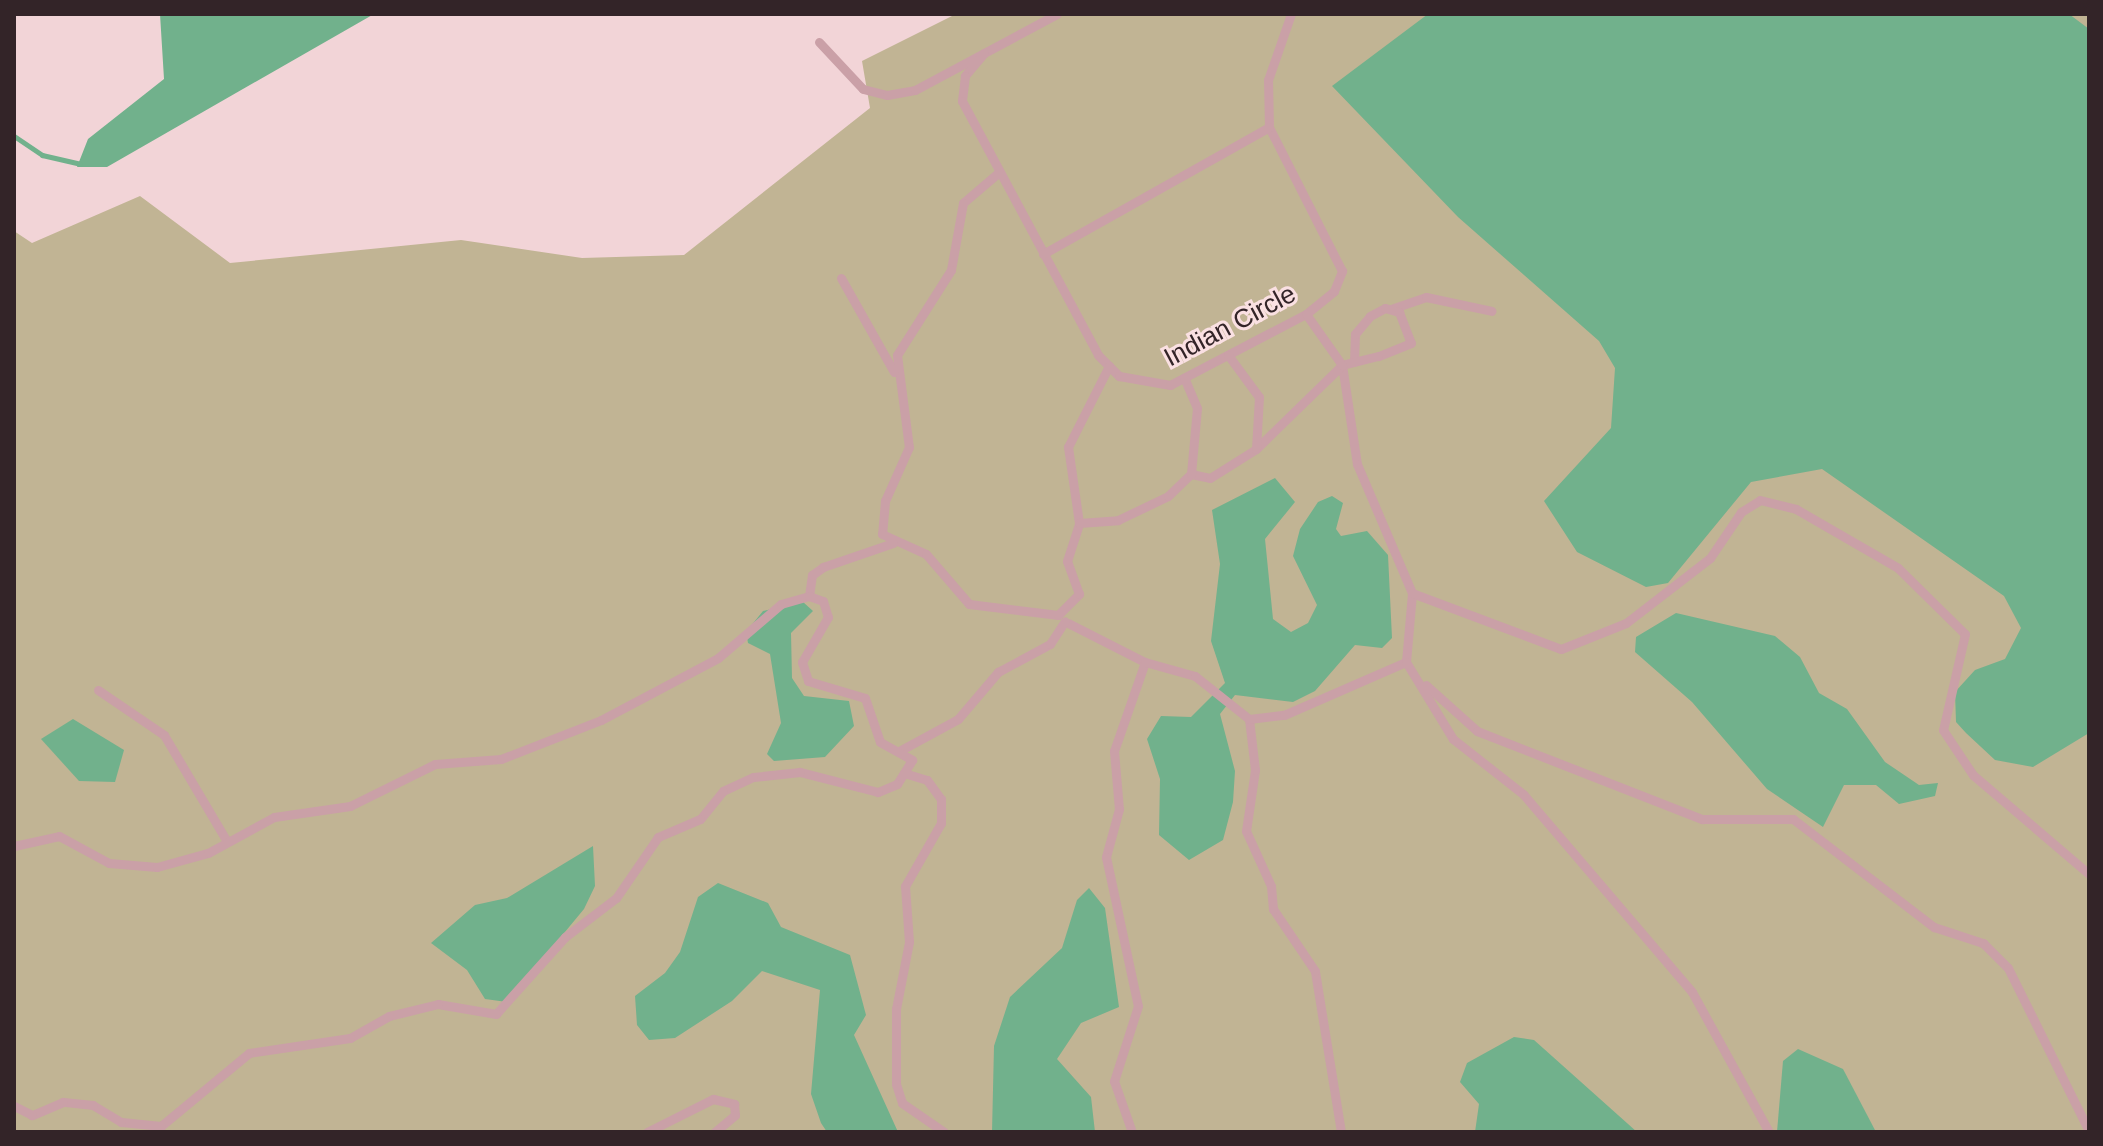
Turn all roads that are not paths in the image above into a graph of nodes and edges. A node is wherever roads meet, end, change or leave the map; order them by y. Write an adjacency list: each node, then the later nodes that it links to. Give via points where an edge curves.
1 (1057, 14): 4 (lane)
2 (1291, 14): 5 (lane, Indian Circle, via 1268,80)
3 (819, 42): 4 (lane, via 863,89 887,95 915,90)
4 (984, 53): 6 (lane, via 965,76 962,101)
5 (1269, 127): 7 (lane); 11 (lane, Indian Circle, via 1342,271 1334,291)
6 (998, 173): 7 (lane); 16 (lane, via 963,203 951,270 897,355)
7 (1043, 254): 15 (lane)
8 (841, 278): 16 (lane, via 885,345)
9 (1390, 309): 10 (lane, via 1426,297 1488,316); 13 (lane, via 1355,334); 13 (lane, via 1399,312 1411,343)
10 (1492, 311)
11 (1306, 314): 12 (lane, Indian Circle); 14 (lane)
12 (1228, 355): 17 (lane, Indian Circle); 18 (lane, via 1259,397)
13 (1354, 362): 14 (lane)
14 (1342, 365): 18 (lane); 22 (lane, via 1357,464)
15 (1109, 366): 17 (lane, Indian Circle, via 1143,385); 20 (lane, via 1068,447)
16 (895, 375): 21 (lane, via 909,447 878,523)
17 (1184, 378): 19 (lane, via 1197,408)
18 (1256, 449): 19 (lane, via 1210,478)
19 (1191, 474): 20 (lane, via 1168,496 1118,520)
20 (1079, 523): 24 (lane, via 1067,561 1079,594)
21 (893, 543): 23 (lane, via 823,567 812,575); 24 (lane, via 926,554 969,604)
22 (1412, 593): 27 (lane); 35 (lane, via 1561,649 1626,623 1710,558 1741,512 1760,500 1796,509 1898,568 1965,634 1943,730 1973,775)
23 (809, 596): 31 (lane, via 823,601 828,617 802,662 808,681 865,698 880,742); 33 (lane, via 781,604 718,658 601,720 501,759 435,764 350,806 274,817)
24 (1058, 615): 25 (lane)
25 (1068, 623): 26 (lane); 31 (lane, via 1050,644 998,672 958,719)
26 (1145, 662): 30 (lane, via 1216,690); 41 (lane, via 1114,751 1119,809 1106,857 1138,1006 1114,1081)
27 (1406, 662): 28 (lane); 30 (lane, via 1284,715)
28 (1423, 683): 37 (lane, via 1477,731 1702,819 1793,819 1934,927 1983,943 2008,968); 43 (lane, via 1453,739 1523,794 1692,992)
29 (98, 690): 33 (lane, via 164,735)
30 (1249, 719): 42 (lane, via 1255,770 1246,831 1271,886 1273,909 1315,971)
31 (901, 750): 32 (lane, via 912,760)
32 (904, 773): 36 (lane, via 878,792 800,772 753,777 723,791 700,819 658,837 616,898 565,937 496,1014 438,1004 389,1016 350,1038 249,1053 161,1126 121,1122 93,1105 63,1102 32,1115); 40 (lane, via 927,780 941,799 941,823 905,886 909,942 896,1009 896,1084 902,1103)
33 (226, 840): 34 (lane, via 208,853 157,867 109,863 59,836)
34 (14, 846)
35 (2089, 874)
36 (14, 1106)
37 (2089, 1131)
38 (647, 1132): 39 (lane, via 713,1099 734,1104 735,1115)
39 (715, 1132)
40 (944, 1132)
41 (1132, 1132)
42 (1341, 1132)
43 (1769, 1132)

